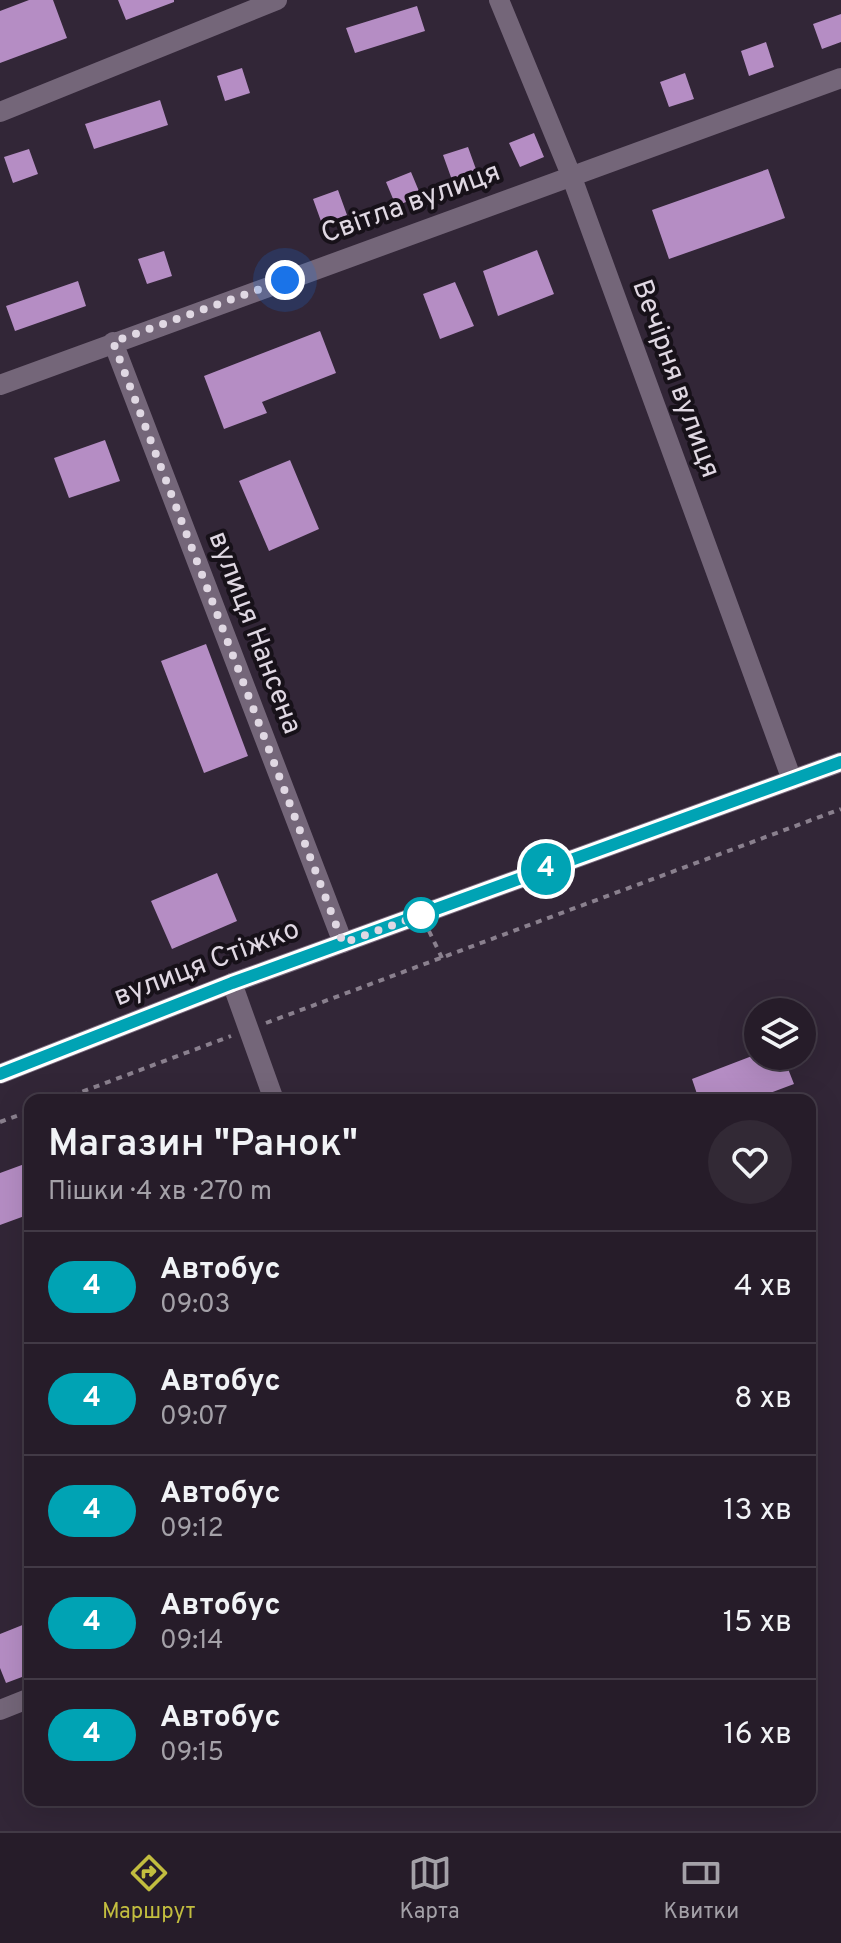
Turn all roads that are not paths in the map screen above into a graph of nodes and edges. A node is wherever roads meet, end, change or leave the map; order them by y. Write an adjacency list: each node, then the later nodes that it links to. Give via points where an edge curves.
1 (277, 0): 4 (street)
2 (499, 0): 5 (street, Вечірня вулиця)
3 (841, 78): 5 (street, Світла вулиця)
4 (0, 112)
5 (571, 175): 6 (street, Світла вулиця); 9 (street, Вечірня вулиця)
6 (113, 342): 7 (street, Світла вулиця); 10 (street, вулиця Нансена)
7 (0, 385)
8 (841, 762): 9 (street, вулиця Стіжко)
9 (792, 780): 10 (street, вулиця Стіжко)
10 (343, 943): 11 (street, вулиця Стіжко)
11 (232, 983): 12 (street, вулиця Стіжко); 13 (street)
12 (0, 1074)
13 (272, 1094)
14 (24, 1700): 15 (street)
15 (0, 1710)

